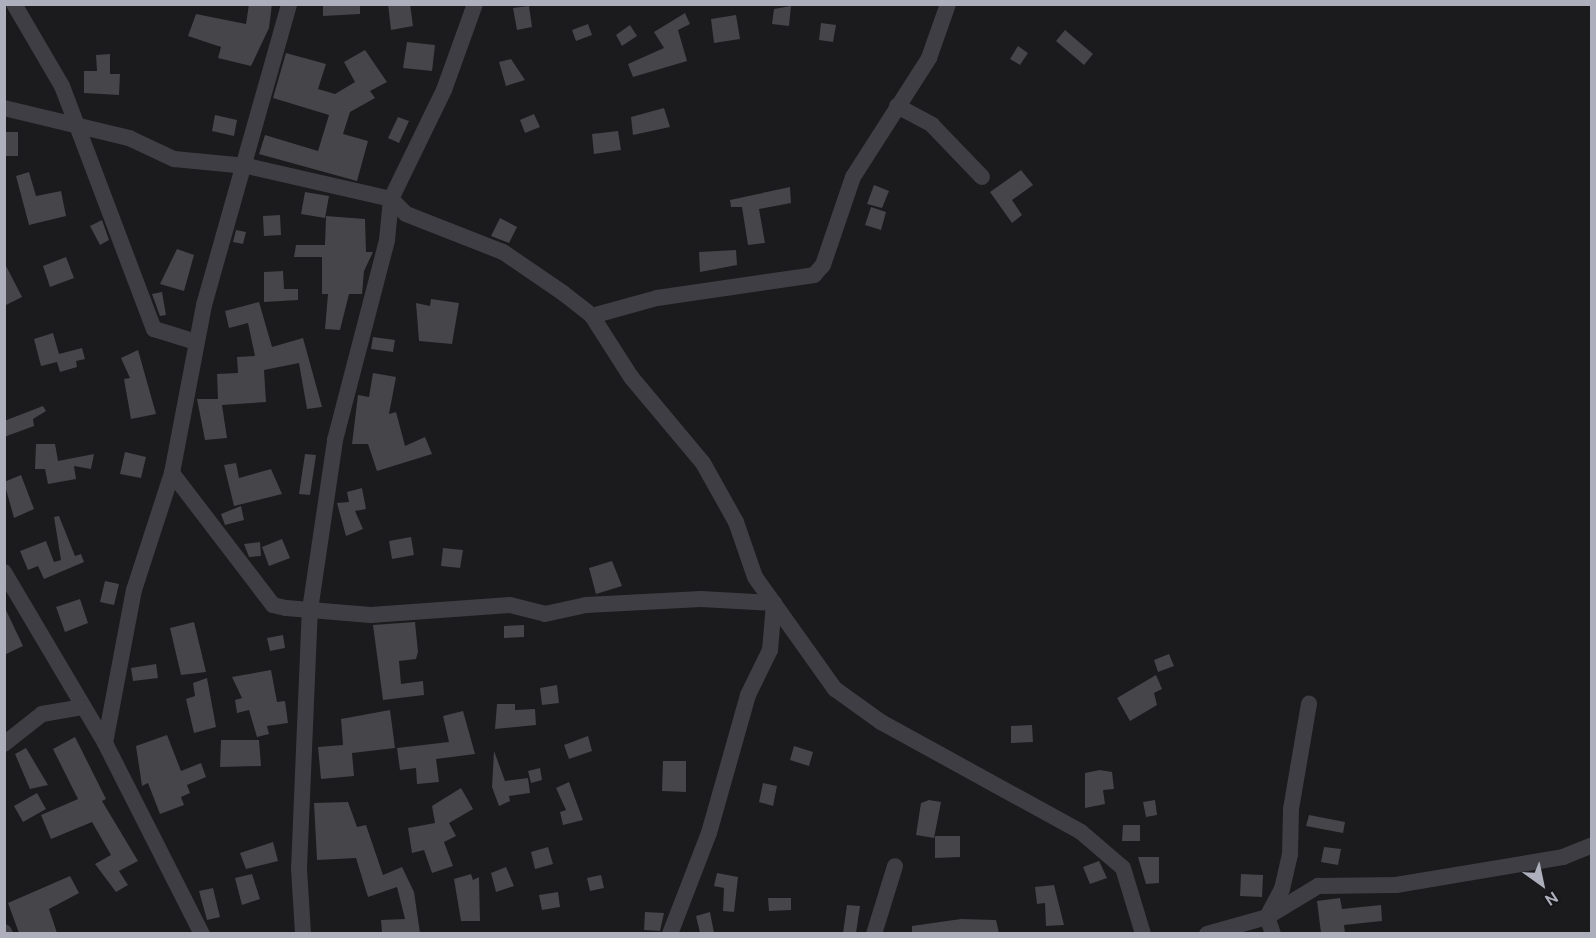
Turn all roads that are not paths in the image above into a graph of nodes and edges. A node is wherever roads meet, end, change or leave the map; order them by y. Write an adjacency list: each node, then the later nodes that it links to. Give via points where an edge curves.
1 (14, 4): 7 (street, via 62,86)
2 (289, 4): 8 (street)
3 (475, 4): 10 (street, via 444,90)
4 (948, 4): 5 (street, via 942,32)
5 (897, 106): 9 (street, via 932,125); 11 (street, via 853,177 824,265 814,275 657,298)
6 (4, 108): 7 (street)
7 (75, 122): 8 (street, via 174,159); 12 (street, via 154,329)
8 (247, 166): 10 (street); 12 (street)
9 (981, 177)
10 (391, 199): 11 (street, via 406,214 503,252); 16 (street, via 387,240 335,440)
11 (592, 316): 15 (street, via 631,377 708,471 746,542 755,577)
12 (196, 342): 13 (street)
13 (172, 473): 16 (street, via 273,605); 19 (street, via 134,590)
14 (4, 572): 18 (street)
15 (774, 603): 16 (street, via 701,599 627,607 586,605 545,614 510,605 423,614); 26 (street, via 770,650 748,695 709,832); 28 (street, via 835,689 854,705 957,760 1106,851 1123,868)
16 (310, 610): 25 (street, via 299,869)
17 (1310, 704): 23 (street, via 1292,809 1290,854 1282,889)
18 (83, 707): 19 (street); 20 (street, via 42,714)
19 (105, 743): 24 (street)
20 (4, 744)
21 (1592, 845): 23 (street, via 1563,857 1396,885 1318,886)
22 (895, 866): 27 (street)
23 (1266, 917): 29 (street); 30 (street)
24 (202, 933)
25 (303, 933)
26 (670, 933)
27 (874, 933)
28 (1143, 933)
29 (1207, 933)
30 (1273, 933)

